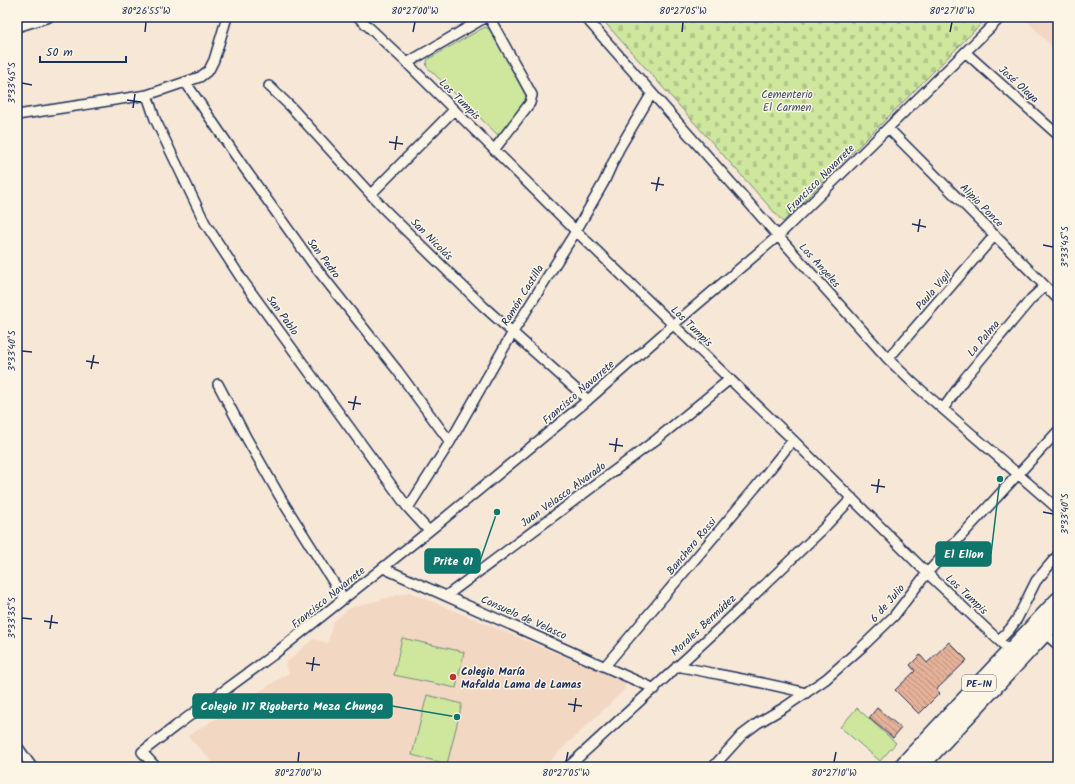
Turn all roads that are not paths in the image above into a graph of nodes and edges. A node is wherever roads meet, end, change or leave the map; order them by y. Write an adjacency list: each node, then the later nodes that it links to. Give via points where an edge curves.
1 (49, 17): 8 (street)
2 (227, 17): 11 (street, via 209,70)
3 (358, 17): 10 (street, Los Tumpis)
4 (486, 17): 10 (street)
5 (489, 17): 19 (street, via 532,95 530,103)
6 (585, 17): 13 (street, Los Angeles)
7 (1001, 17): 9 (street, Francisco Navarrete)
8 (17, 27)
9 (965, 52): 17 (street, Francisco Navarrete); 18 (street, José Olaya)
10 (407, 63): 15 (street, Los Tumpis)
11 (186, 83): 14 (street); 35 (street, San Pedro, via 313,264)
12 (269, 86): 20 (street, San Nicolás)
13 (652, 93): 21 (street, Ramón Castilla); 23 (street, Los Angeles)
14 (147, 95): 16 (street); 38 (street, San Pablo, via 155,119 205,223 243,281)
15 (454, 110): 19 (street, Los Tumpis); 20 (street)
16 (17, 115)
17 (888, 128): 22 (street, Alipio Ponce); 23 (street, Francisco Navarrete)
18 (1058, 135)
19 (494, 150): 21 (street, Los Tumpis)
20 (371, 194): 27 (street, San Nicolás, via 483,306)
21 (576, 231): 26 (street, Los Tumpis); 27 (street, Ramón Castilla)
22 (995, 235): 24 (street, Alipio Ponce); 28 (street, Paula Vigil)
23 (778, 236): 26 (street, Francisco Navarrete); 28 (street, Los Angeles)
24 (1046, 286): 25 (street, Alipio Ponce); 32 (street, La Palma, via 1031,299 965,378)
25 (1058, 299)
26 (673, 325): 29 (street, Los Tumpis); 31 (street, Francisco Navarrete)
27 (513, 332): 31 (street, San Nicolás); 35 (street, Ramón Castilla)
28 (888, 359): 32 (street, Los Angeles)
29 (730, 379): 34 (street, Los Tumpis); 44 (street, Juan Velasco Alvarado, via 657,440)
30 (218, 384): 45 (street, via 283,502)
31 (588, 400): 40 (street, Francisco Navarrete)
32 (943, 409): 36 (street, Los Angeles)
33 (1058, 431): 36 (street, 6 de Julio)
34 (793, 440): 37 (street, Los Tumpis); 52 (street, Banchero Rossi)
35 (450, 442): 38 (street, Ramón Castilla)
36 (1018, 475): 39 (street, Los Angeles); 43 (street, 6 de Julio)
37 (852, 498): 43 (street, Los Tumpis); 53 (street, Morales Bermúdez, via 822,530)
38 (408, 508): 40 (street, San Pablo)
39 (1058, 508)
40 (429, 531): 42 (street, Francisco Navarrete)
41 (1058, 555): 49 (street, via 1036,581 1017,619)
42 (383, 568): 44 (street, Consuelo de Velasco); 45 (street, Francisco Navarrete)
43 (927, 573): 49 (street, Los Tumpis); 55 (street, 6 de Julio, via 894,616 826,679)
44 (446, 596): 52 (street, Consuelo de Velasco)
45 (344, 599): 58 (street, Francisco Navarrete, via 142,752)
46 (1058, 600): 48 (highway, PE-1N)
47 (1058, 619): 48 (highway, PE-1N)
48 (1040, 629): 50 (street); 51 (highway, PE-1N); 62 (highway, PE-1N)
49 (999, 640): 51 (street, Los Tumpis)
50 (1058, 645)
51 (1010, 651): 61 (highway, PE-1N)
52 (605, 666): 54 (street, Consuelo de Velasco)
53 (677, 666): 54 (street, Morales Bermúdez); 55 (street, via 768,683)
54 (654, 689): 59 (street, Morales Bermúdez)
55 (806, 693): 60 (street, 6 de Julio, via 742,735)
56 (17, 746): 57 (street)
57 (32, 767)
58 (156, 767)
59 (568, 767)
60 (713, 767)
61 (901, 767)
62 (920, 767)

